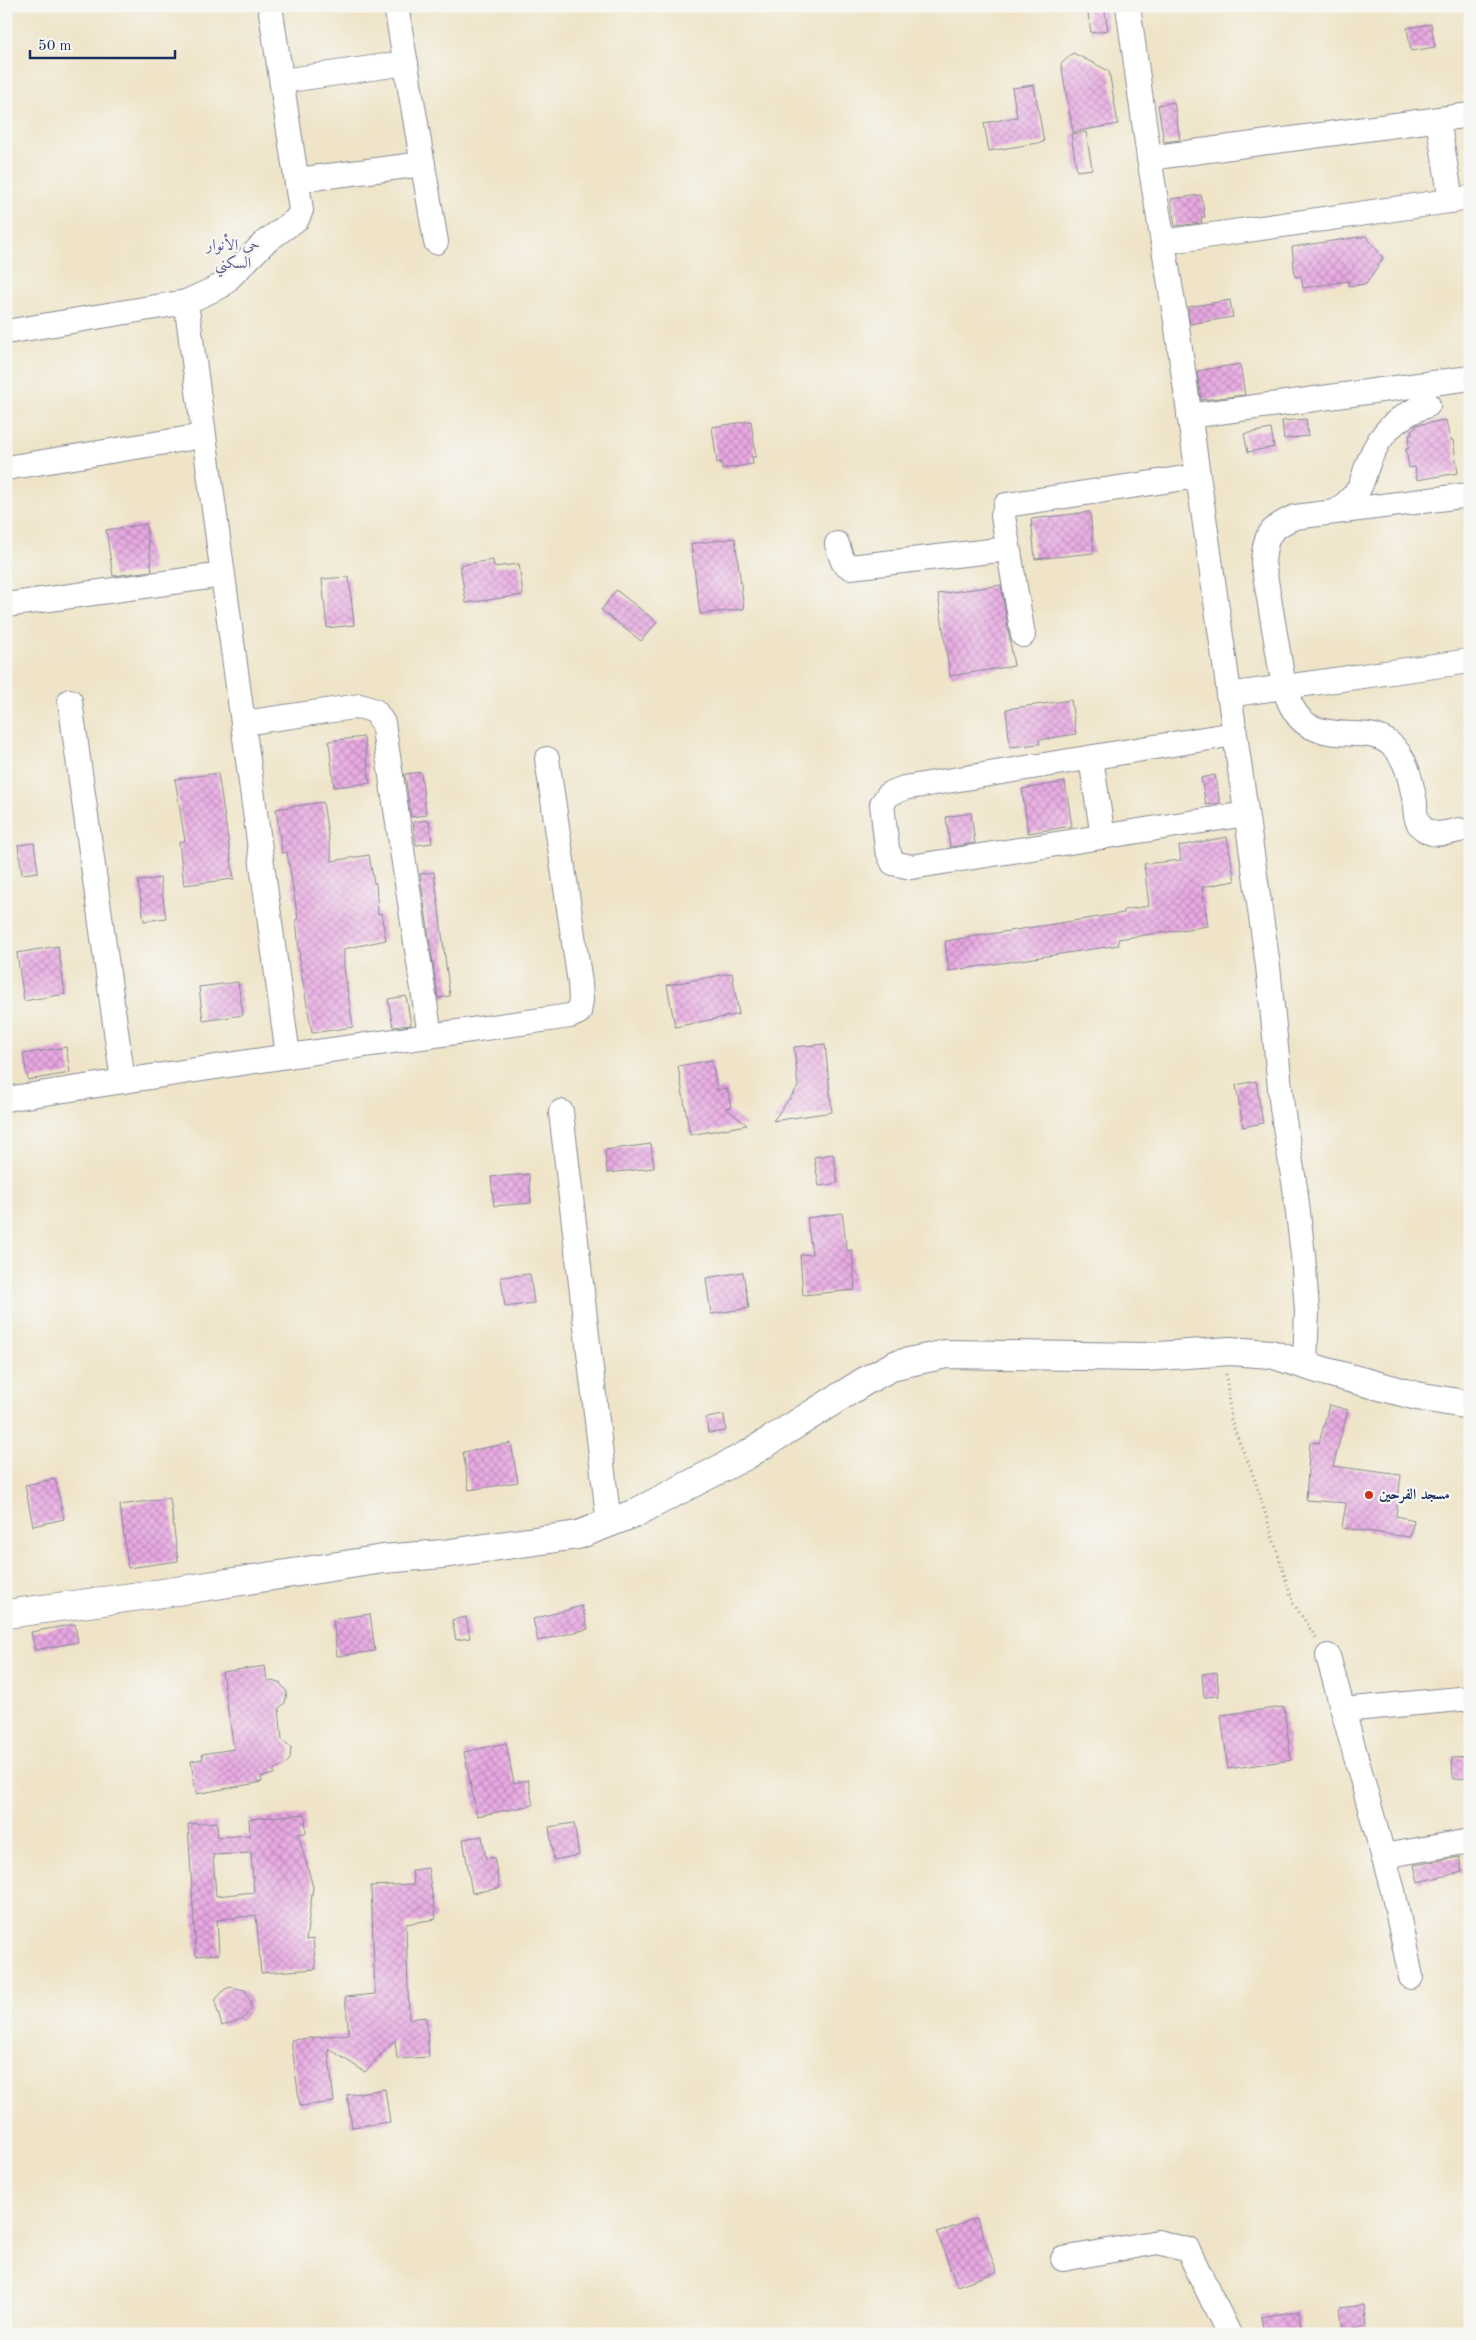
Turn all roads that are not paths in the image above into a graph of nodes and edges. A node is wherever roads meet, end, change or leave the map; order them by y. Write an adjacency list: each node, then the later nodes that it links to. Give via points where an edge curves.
1 (270, 6): 5 (street)
2 (396, 6): 4 (street)
3 (1128, 6): 8 (street)
4 (406, 63): 5 (street); 9 (street)
5 (282, 81): 10 (street)
6 (1470, 115): 7 (street)
7 (1438, 119): 8 (street); 11 (street)
8 (1149, 158): 13 (street)
9 (423, 164): 10 (street); 12 (street)
10 (296, 180): 14 (street, via 301,210 297,219 265,242 222,286)
11 (1460, 200): 13 (street)
12 (436, 242)
13 (1163, 242): 18 (street)
14 (186, 302): 15 (street); 19 (street)
15 (6, 332)
16 (1470, 378): 18 (street)
17 (1428, 405): 23 (street, via 1395,420 1384,432 1359,488)
18 (1189, 416): 21 (street)
19 (203, 436): 20 (street); 26 (street)
20 (6, 468)
21 (1198, 476): 25 (street, via 1006,505 1003,516); 31 (street)
22 (1470, 495): 23 (street)
23 (1336, 512): 30 (street, via 1295,517 1278,524 1269,533 1265,544 1263,563)
24 (837, 544): 25 (street, via 843,562 850,567)
25 (1008, 549): 28 (street)
26 (222, 576): 27 (street); 33 (street)
27 (6, 605)
28 (1023, 635)
29 (1470, 661): 30 (street)
30 (1284, 687): 31 (street); 38 (street, via 1293,712 1308,727 1326,732 1370,734 1387,741 1406,766 1418,822 1434,834)
31 (1228, 695): 34 (street)
32 (70, 701): 42 (street)
33 (243, 723): 40 (street, via 360,706 375,711 383,723); 41 (street)
34 (1234, 734): 36 (street); 37 (street)
35 (547, 759): 40 (street, via 580,982 579,1012 570,1016)
36 (1091, 759): 39 (street); 39 (street, via 904,788 889,794 882,804 887,849 893,863 910,867)
37 (1246, 814): 39 (street); 45 (street, via 1302,1246 1307,1311)
38 (1459, 830)
39 (1103, 837)
40 (430, 1036): 41 (street)
41 (288, 1056): 42 (street)
42 (123, 1081): 43 (street)
43 (6, 1099)
44 (560, 1112): 47 (street)
45 (1305, 1364): 46 (street, via 1416,1396); 47 (street, via 1271,1354 1230,1351 1145,1357 946,1354 904,1363 865,1381 747,1455)
46 (1470, 1405)
47 (609, 1524): 48 (street, via 578,1535 383,1559)
48 (6, 1614)
49 (1328, 1656): 51 (street)
50 (1470, 1698): 51 (street)
51 (1343, 1710): 53 (street)
52 (1470, 1841): 53 (street)
53 (1383, 1856): 54 (street)
54 (1412, 1977)
55 (1063, 2259): 56 (street, via 1158,2242 1188,2250)
56 (1229, 2334)

